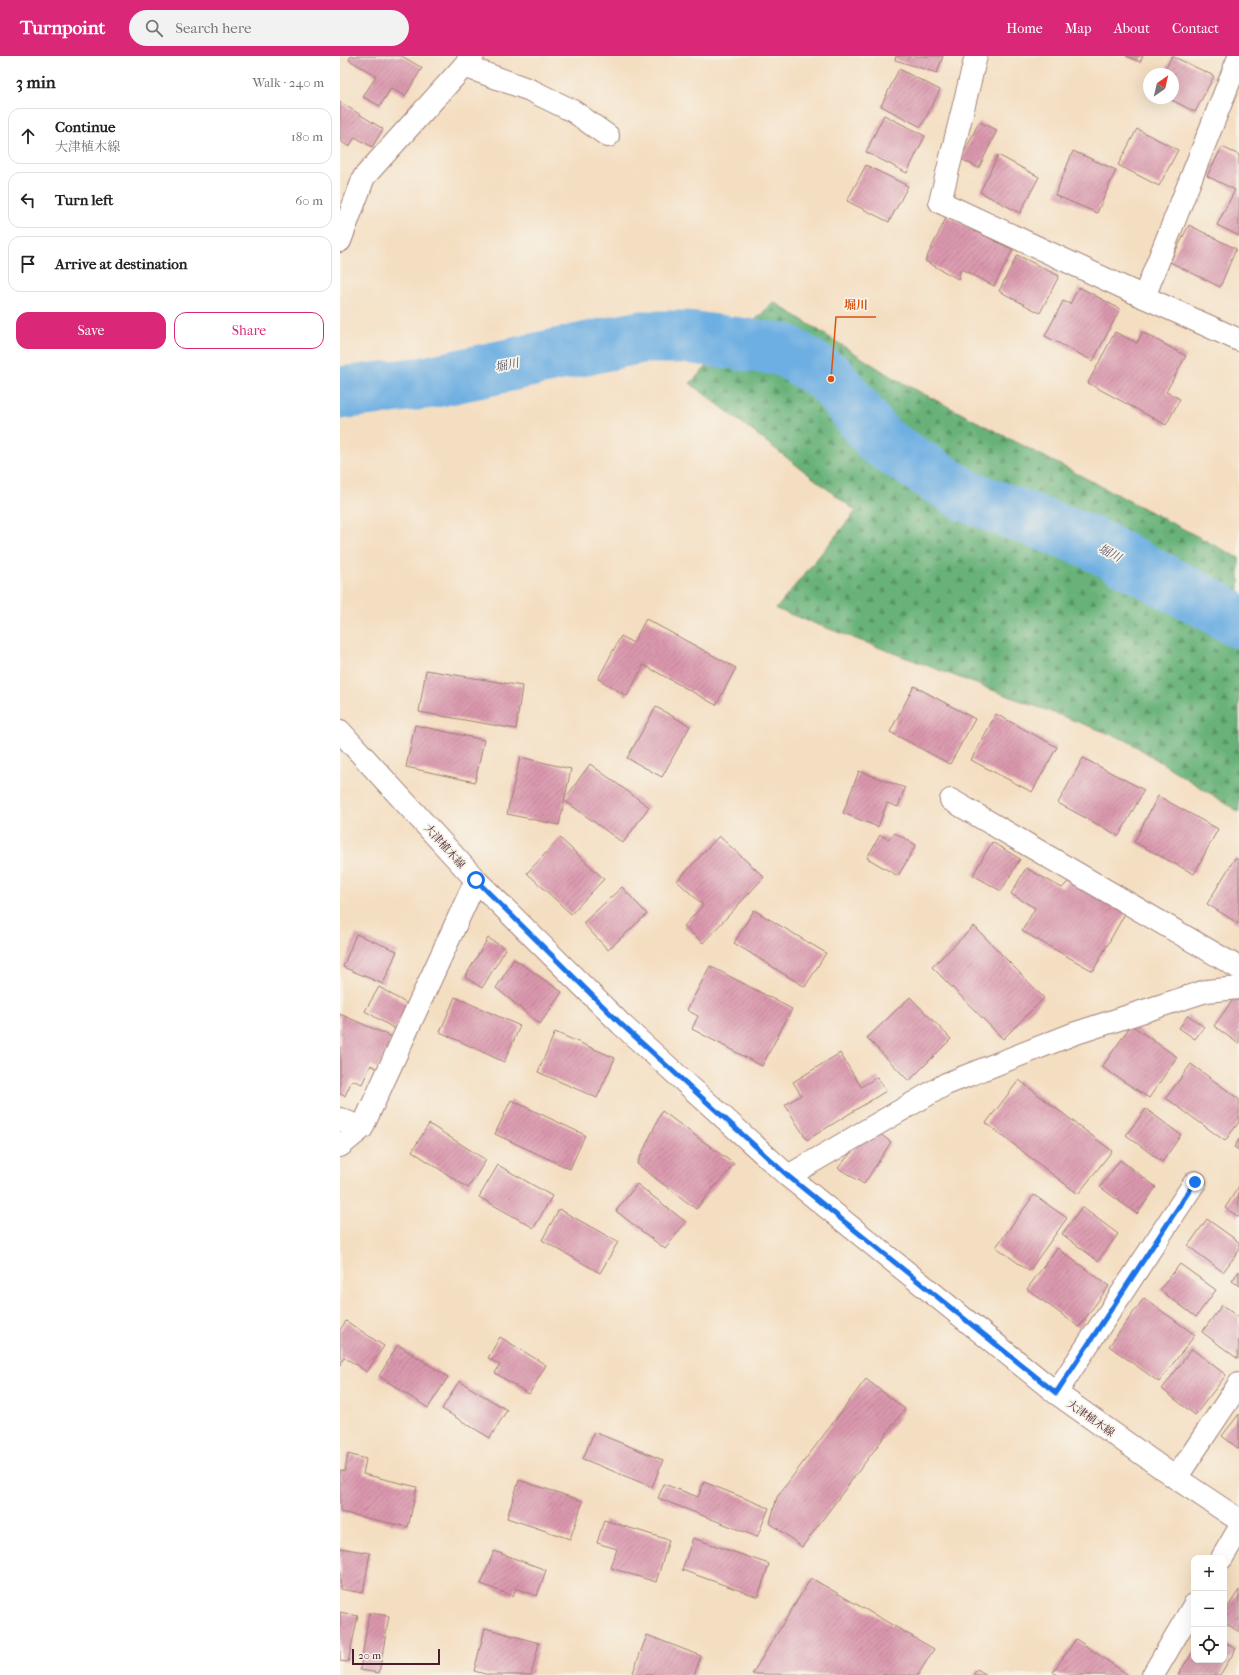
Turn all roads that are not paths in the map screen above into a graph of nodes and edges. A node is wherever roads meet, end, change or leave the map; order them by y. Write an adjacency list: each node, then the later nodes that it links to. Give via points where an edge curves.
1 (976, 56): 6 (street, via 940,202)
2 (1239, 57): 6 (street)
3 (469, 61): 4 (street, via 573,111); 5 (street, via 364,177)
4 (608, 136)
5 (340, 242)
6 (1144, 297): 7 (street)
7 (1239, 340)
8 (340, 731): 10 (street, 大津植木線)
9 (951, 800): 11 (street)
10 (476, 880): 14 (street); 16 (street, 大津植木線, via 621,1024)
11 (1239, 968)
12 (1239, 988): 16 (street, via 1206,991 1073,1034 946,1084)
13 (340, 1119): 14 (street)
14 (362, 1128): 15 (street)
15 (340, 1146)
16 (788, 1176): 19 (street, 大津植木線)
17 (1195, 1182): 19 (street)
18 (1239, 1384): 20 (street)
19 (1056, 1393): 20 (street, 大津植木線)
20 (1176, 1478): 21 (street, 大津植木線)
21 (1239, 1520)
22 (1239, 1529): 23 (street)
23 (1224, 1555)
24 (1191, 1610): 25 (street)
25 (1153, 1675)

